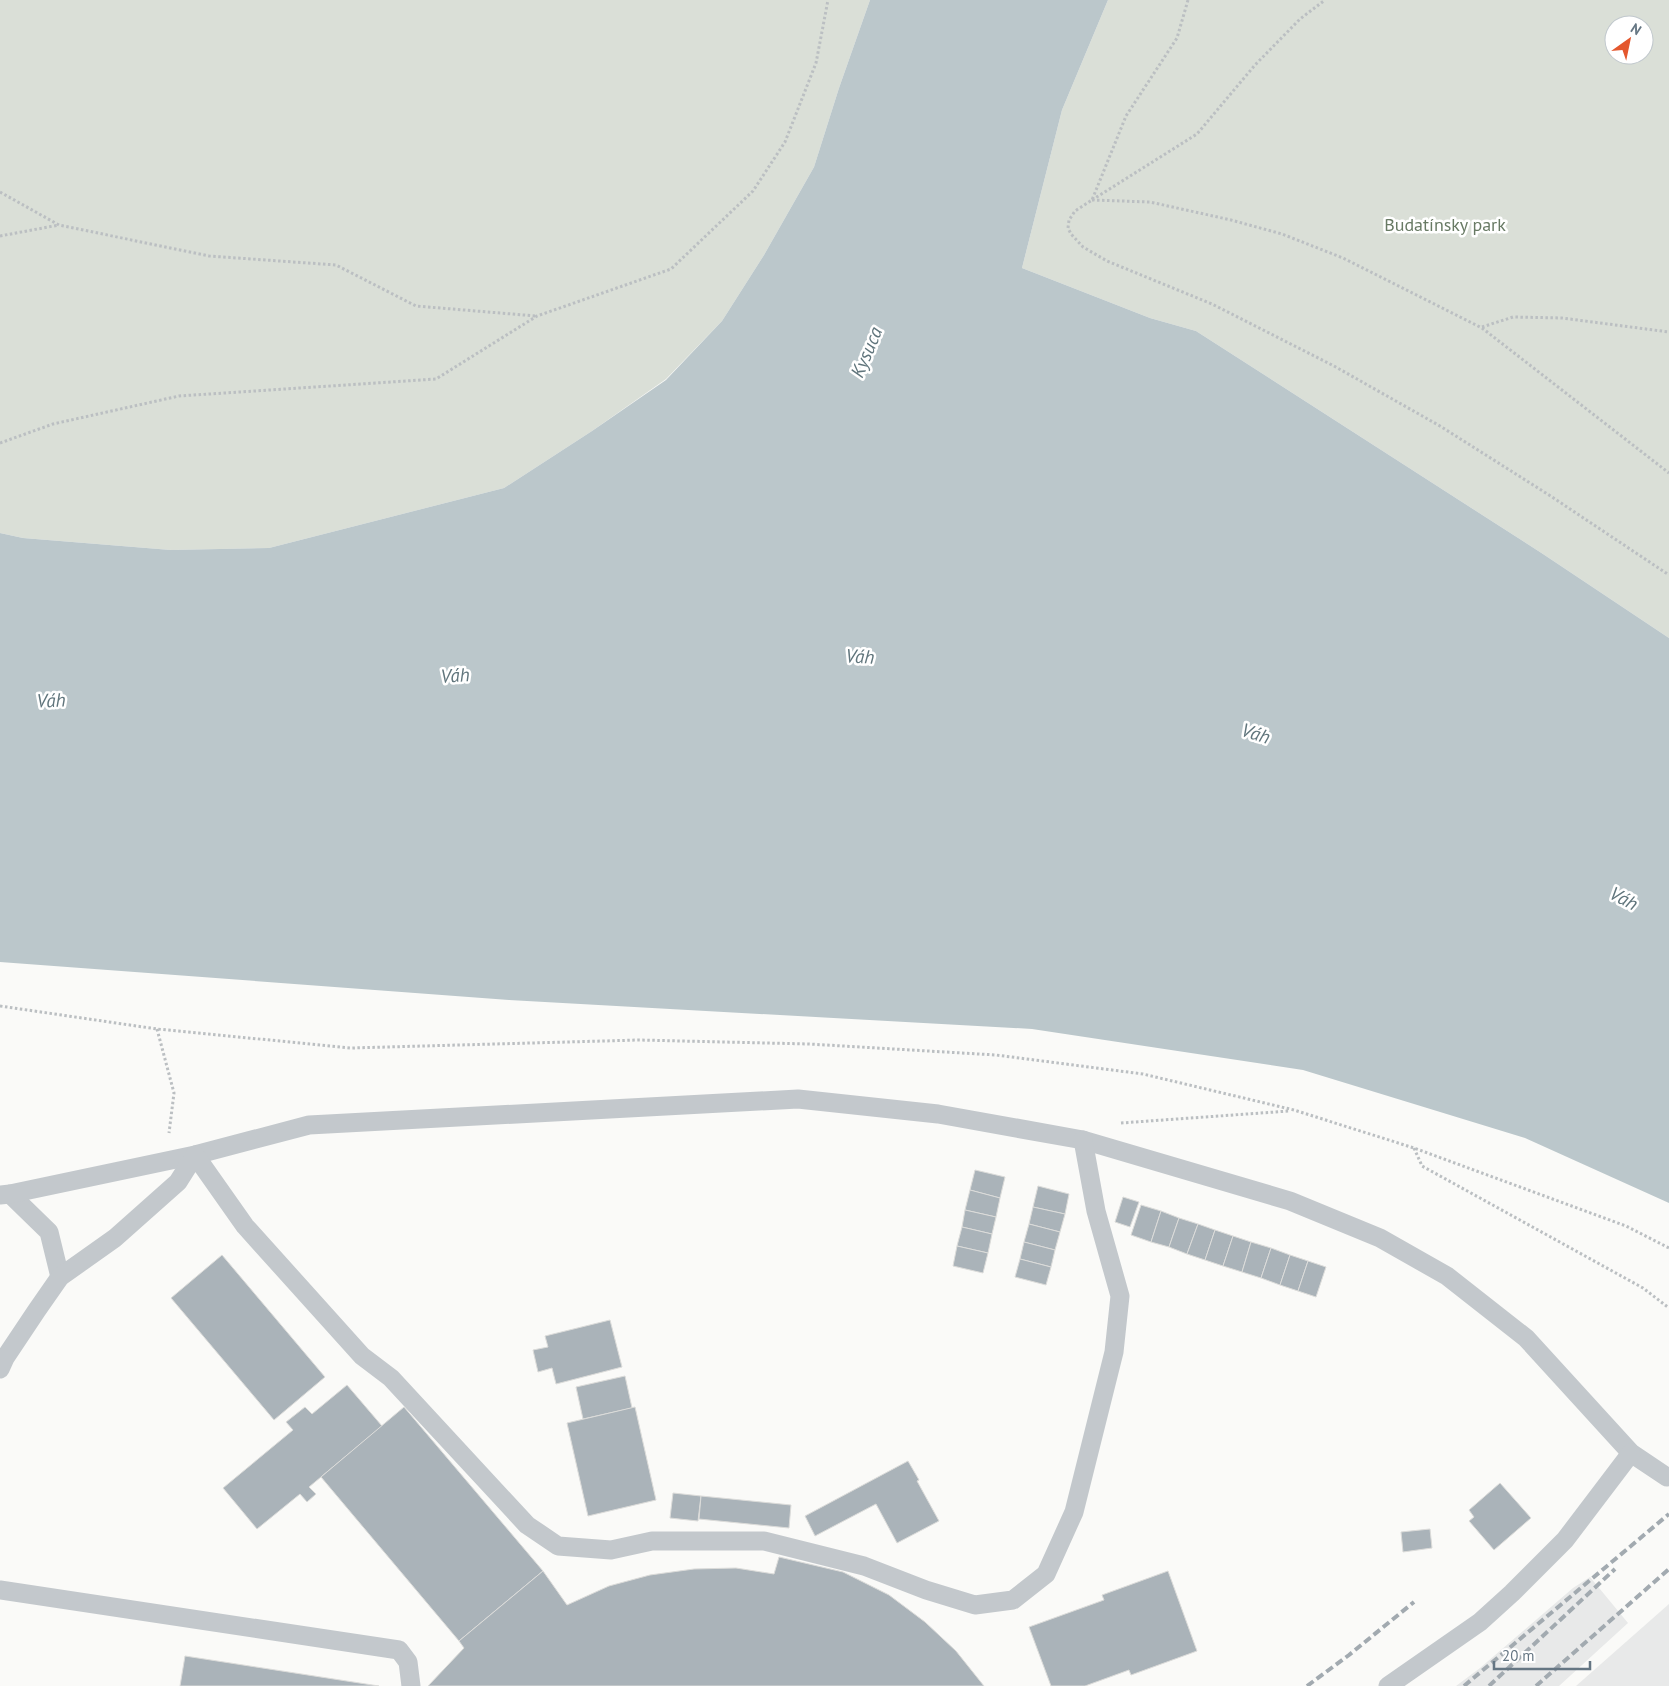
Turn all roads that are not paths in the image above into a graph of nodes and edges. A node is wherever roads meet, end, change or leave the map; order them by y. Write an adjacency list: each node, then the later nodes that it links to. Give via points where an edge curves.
1 (1083, 1140): 2 (lane, via 938,1114 798,1099 309,1124); 2 (lane, via 1096,1211 1120,1296 1114,1352 1074,1512 1046,1574 1014,1600 975,1605 864,1566 764,1540 652,1541 611,1550 558,1546 527,1525 391,1378 362,1356 245,1226); 6 (lane, via 1290,1201 1380,1238 1447,1276 1526,1338)
2 (195, 1155): 3 (lane); 4 (lane, via 178,1182 115,1238)
3 (5, 1195): 4 (lane, via 49,1232)
4 (60, 1278): 5 (lane)
5 (0, 1369)
6 (1631, 1453): 7 (lane); 10 (lane, via 1565,1540 1512,1593 1480,1622)
7 (1667, 1477)
8 (0, 1590): 9 (lane, via 399,1650 408,1662)
9 (411, 1686)
10 (1388, 1686)

